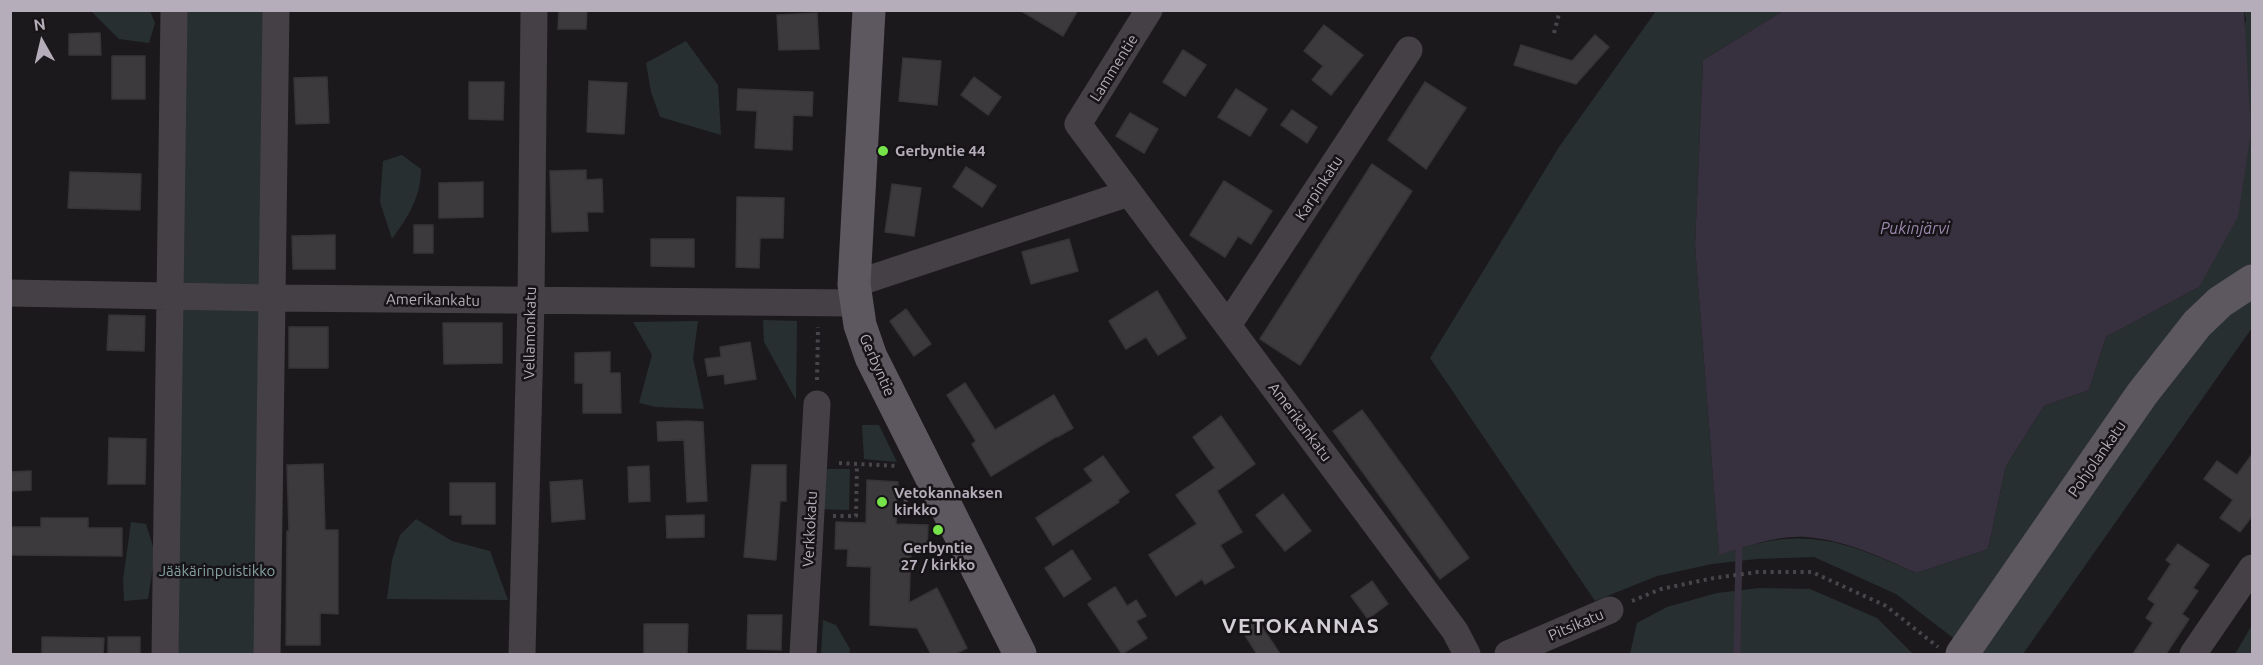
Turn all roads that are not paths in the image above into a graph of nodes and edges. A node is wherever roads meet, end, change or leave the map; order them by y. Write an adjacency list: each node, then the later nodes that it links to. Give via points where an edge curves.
1 (174, 10): 12 (street)
2 (276, 10): 13 (street)
3 (534, 10): 14 (street, Vellamonkatu)
4 (868, 10): 11 (main road, Gerbyntie)
5 (1149, 10): 7 (street, Lammentie)
6 (1409, 50): 15 (street, Karpinkatu)
7 (1078, 124): 8 (street, Amerikankatu)
8 (1129, 193): 11 (street, Amerikankatu, via 914,265); 15 (street, Amerikankatu)
9 (2253, 281): 19 (main road, Pohjolankatu, via 2220,302 2198,324)
10 (10, 293): 12 (street, Amerikankatu)
11 (855, 293): 14 (street, Amerikankatu); 24 (main road, Gerbyntie, via 871,357)
12 (170, 297): 13 (street, Amerikankatu); 20 (street)
13 (272, 298): 14 (street, Amerikankatu); 21 (street)
14 (531, 301): 22 (street, Vellamonkatu)
15 (1228, 325): 25 (street, Amerikankatu, via 1455,632)
16 (817, 404): 23 (street, Verkkokatu)
17 (2253, 568): 27 (street)
18 (1610, 610): 26 (street, Pitsikatu)
19 (1951, 651)
20 (165, 654)
21 (267, 654)
22 (522, 654)
23 (803, 654)
24 (1020, 654)
25 (1467, 654)
26 (1508, 654)
27 (2193, 654)

